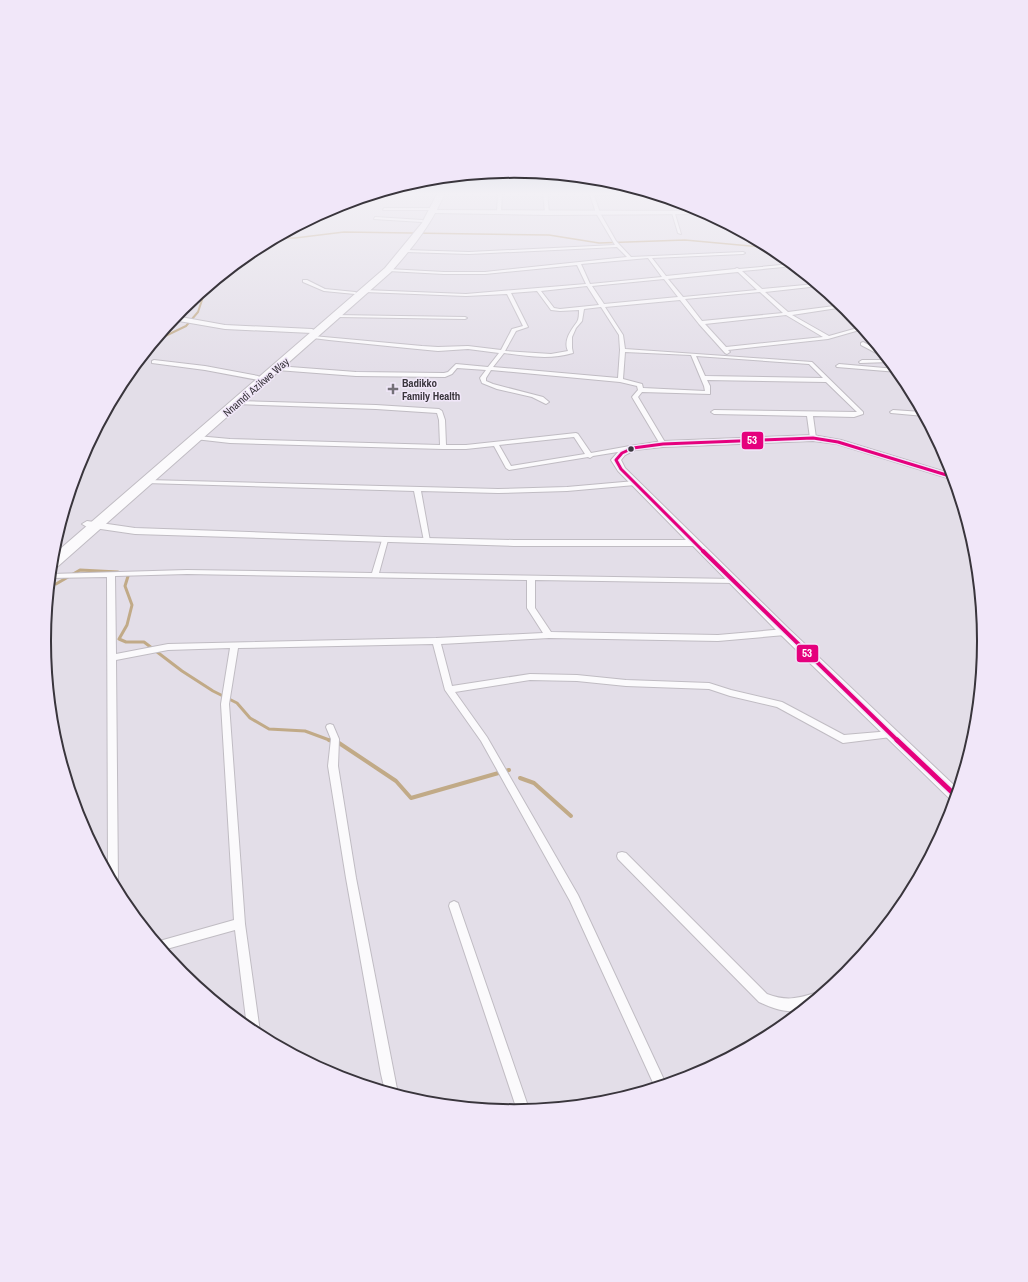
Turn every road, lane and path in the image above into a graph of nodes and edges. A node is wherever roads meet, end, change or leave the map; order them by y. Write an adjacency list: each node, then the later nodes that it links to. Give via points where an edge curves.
1 (397, 252): 19 (highway, Nnamdi Azikwe Way)
2 (404, 252): 11 (highway, Nnamdi Azikwe Way)
3 (423, 252): 4 (street, via 469,254)
4 (501, 252)
5 (624, 252): 8 (street)
6 (743, 253): 7 (street)
7 (650, 257): 8 (street); 13 (street)
8 (630, 258): 9 (street)
9 (578, 263): 11 (street, via 485,273); 15 (street)
10 (785, 266): 12 (street)
11 (388, 270): 19 (highway, Nnamdi Azikwe Way)
12 (737, 270): 13 (street); 18 (street)
13 (664, 277): 15 (street); 21 (street)
14 (305, 281): 19 (street, via 324,290)
15 (588, 284): 17 (street); 22 (street)
16 (810, 286): 18 (street)
17 (538, 290): 20 (street); 24 (street, via 555,310)
18 (760, 291): 21 (street); 25 (street)
19 (360, 292): 20 (street, via 435,295); 26 (highway, Nnamdi Azikwe Way); 31 (highway, Nnamdi Azikwe Way)
20 (508, 292): 37 (street, via 526,327 514,330)
21 (681, 299): 22 (street); 29 (street)
22 (602, 306): 24 (street); 36 (street, via 621,335)
23 (834, 307): 25 (street)
24 (582, 308): 37 (street, via 580,321 570,336 571,352 559,356)
25 (786, 314): 29 (street); 32 (street)
26 (337, 316): 27 (street); 31 (highway, Nnamdi Azikwe Way)
27 (465, 318)
28 (181, 320): 31 (street, via 197,324)
29 (701, 323): 34 (street)
30 (856, 330): 32 (street)
31 (313, 334): 37 (street, via 378,344 441,349 466,347); 44 (highway, Nnamdi Azikwe Way); 47 (highway, Nnamdi Azikwe Way)
32 (828, 338): 34 (street)
33 (863, 344): 35 (street)
34 (725, 349): 39 (street)
35 (873, 349)
36 (623, 350): 38 (street); 49 (street)
37 (502, 352): 45 (street)
38 (693, 354): 39 (street); 48 (street)
39 (732, 358): 50 (street, via 810,363)
40 (883, 361): 42 (street)
41 (154, 362): 47 (street)
42 (862, 362)
43 (839, 366): 46 (street)
44 (277, 368): 45 (street, via 356,374 445,375 458,366); 53 (highway, Nnamdi Azikwe Way)
45 (490, 369): 49 (street); 52 (street, via 483,378 490,386 534,396)
46 (889, 370)
47 (258, 378): 69 (highway, Nnamdi Azikwe Way)
48 (703, 378): 50 (street); 51 (street, via 708,393)
49 (620, 380): 51 (street, via 635,383)
50 (826, 380): 56 (street, via 861,413)
51 (641, 390): 61 (street, via 635,398)
52 (546, 402)
53 (237, 403): 58 (highway, Nnamdi Azikwe Way); 62 (street, via 376,406 439,411)
54 (714, 412): 56 (street)
55 (893, 412): 57 (street)
56 (810, 414): 59 (street)
57 (917, 414)
58 (196, 438): 62 (street); 66 (highway, Nnamdi Azikwe Way)
59 (813, 438): 61 (street); 65 (street, via 838,442)
60 (495, 443): 62 (street); 64 (street, via 576,435); 64 (street, via 509,468)
61 (663, 444): 63 (street)
62 (443, 447)
63 (633, 448): 64 (street); 67 (street, via 622,453 616,460)
64 (590, 456)
65 (946, 475)
66 (147, 482): 68 (street); 69 (highway, Nnamdi Azikwe Way)
67 (635, 483): 68 (street, via 505,491); 72 (street)
68 (417, 489): 71 (street)
69 (91, 525): 70 (street, via 135,531); 73 (highway, Nnamdi Azikwe Way); 74 (highway, Nnamdi Azikwe Way)
70 (385, 540): 71 (street); 76 (street)
71 (427, 540): 72 (street, via 514,543)
72 (695, 543): 79 (street)
73 (61, 548)
74 (59, 558)
75 (111, 575): 76 (street, via 187,572); 77 (street); 84 (street)
76 (375, 575): 78 (street)
77 (56, 576)
78 (531, 578): 79 (street); 81 (street, via 531,608)
79 (735, 581): 80 (street)
80 (786, 632): 81 (street, via 718,638); 87 (street)
81 (549, 635): 82 (street)
82 (436, 641): 83 (street); 85 (street)
83 (235, 645): 84 (street, via 159,648); 92 (street, via 224,704)
84 (112, 658): 90 (street)
85 (449, 690): 87 (street, via 530,676 708,686 779,704 842,739); 96 (street, via 484,739 574,898)
86 (330, 727): 97 (street, via 334,739 334,766 351,878)
87 (891, 734): 88 (street)
88 (951, 792)
89 (622, 856): 94 (street, via 763,998 782,1006)
90 (113, 872)
91 (454, 906): 98 (street)
92 (240, 924): 93 (street); 95 (street)
93 (165, 944)
94 (801, 1004)
95 (253, 1023)
96 (658, 1081)
97 (391, 1087)
98 (521, 1104)

